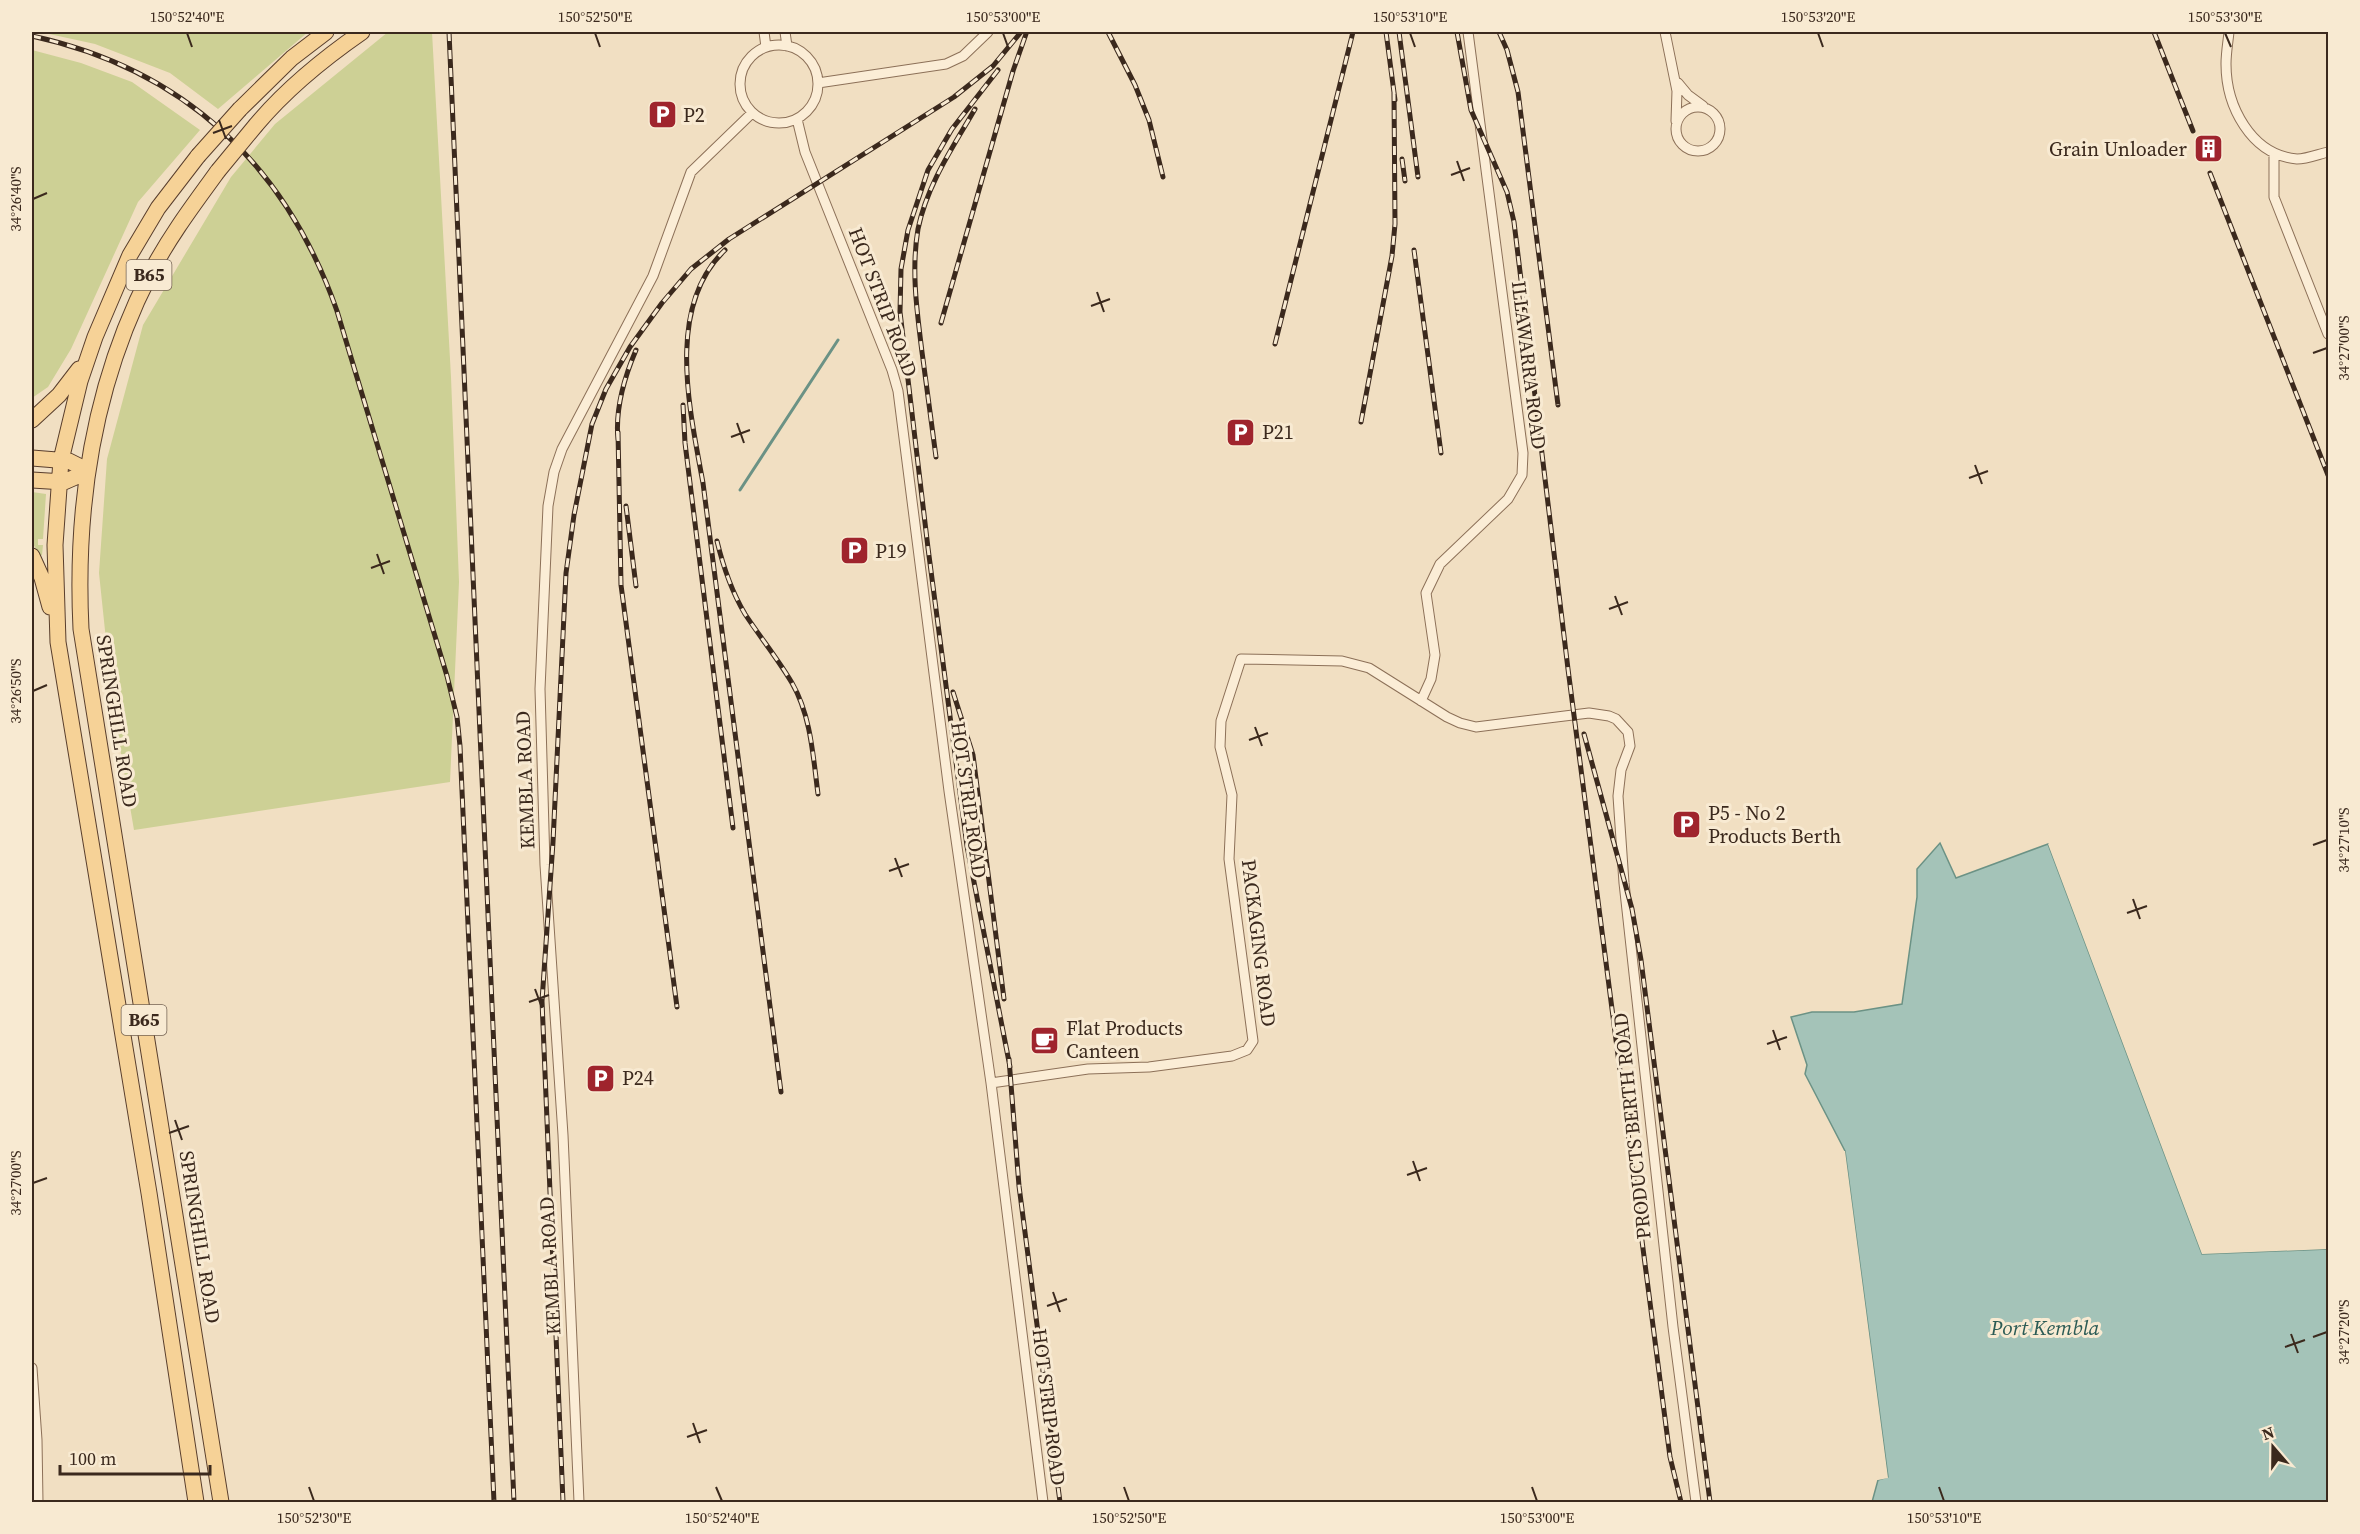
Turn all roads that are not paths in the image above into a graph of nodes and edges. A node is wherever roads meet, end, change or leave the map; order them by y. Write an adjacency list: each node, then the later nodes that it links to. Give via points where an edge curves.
1 (326, 32): 20 (main road, B65, bridge, via 292,58 240,109 158,208 130,255)
2 (362, 32): 24 (main road, SPRINGHILL ROAD / B65, bridge, via 296,83 256,125 218,171 169,242 130,317 110,372)
3 (764, 32): 10 (street)
4 (785, 32): 9 (street)
5 (988, 32): 12 (street, via 963,56 946,64)
6 (1468, 32): 29 (street, ILLAWARRA ROAD, via 1523,453 1522,475 1508,499 1440,564 1426,592 1435,655 1431,679)
7 (1665, 32): 11 (street)
8 (2229, 32): 18 (street, via 2226,64 2230,92 2241,120 2256,142)
9 (787, 46): 10 (street); 12 (street, via 807,58)
10 (766, 47): 14 (street, via 747,61 740,77 742,99)
11 (1674, 76): 13 (street, via 1688,95); 16 (street)
12 (818, 84): 15 (street, via 813,103)
13 (1709, 109): 16 (street, via 1689,108); 16 (street, via 1716,116 1720,131 1715,143 1705,150 1683,146 1675,133)
14 (752, 113): 15 (street, via 775,123); 35 (street, KEMBLA ROAD, via 691,172 653,276 562,449 548,506 540,666 543,802)
15 (797, 119): 30 (street, HOT STRIP ROAD, via 805,152 898,391)
16 (1676, 123)
17 (2328, 152): 18 (street, via 2299,159)
18 (2274, 154): 19 (street, via 2274,197)
19 (2328, 334)
20 (95, 337): 21 (main road, via 69,383); 23 (main road, B65)
21 (32, 420)
22 (32, 458): 23 (main road)
23 (61, 460): 24 (main road); 26 (main road, B65)
24 (87, 471): 26 (main road, via 75,479); 34 (main road, SPRINGHILL ROAD / B65, via 79,547 81,629)
25 (32, 480): 26 (main road)
26 (59, 482): 28 (main road, B65, via 55,545)
27 (32, 556): 28 (main road, via 45,587)
28 (58, 642): 33 (main road, B65)
29 (1421, 701): 30 (street, PACKAGING ROAD, via 1370,668 1342,661 1241,659 1219,733 1232,795 1229,859 1253,1041 1247,1050 1232,1056 1149,1067 1088,1069); 37 (street, PRODUCTS BERTH ROAD, via 1460,723 1476,727 1601,714 1616,719 1628,732 1630,746 1621,770 1618,796 1624,883)
30 (991, 1083): 36 (street, HOT STRIP ROAD)
31 (32, 1368): 32 (street)
32 (38, 1503)
33 (196, 1503)
34 (221, 1503)
35 (579, 1503)
36 (1043, 1503)
37 (1696, 1503)

